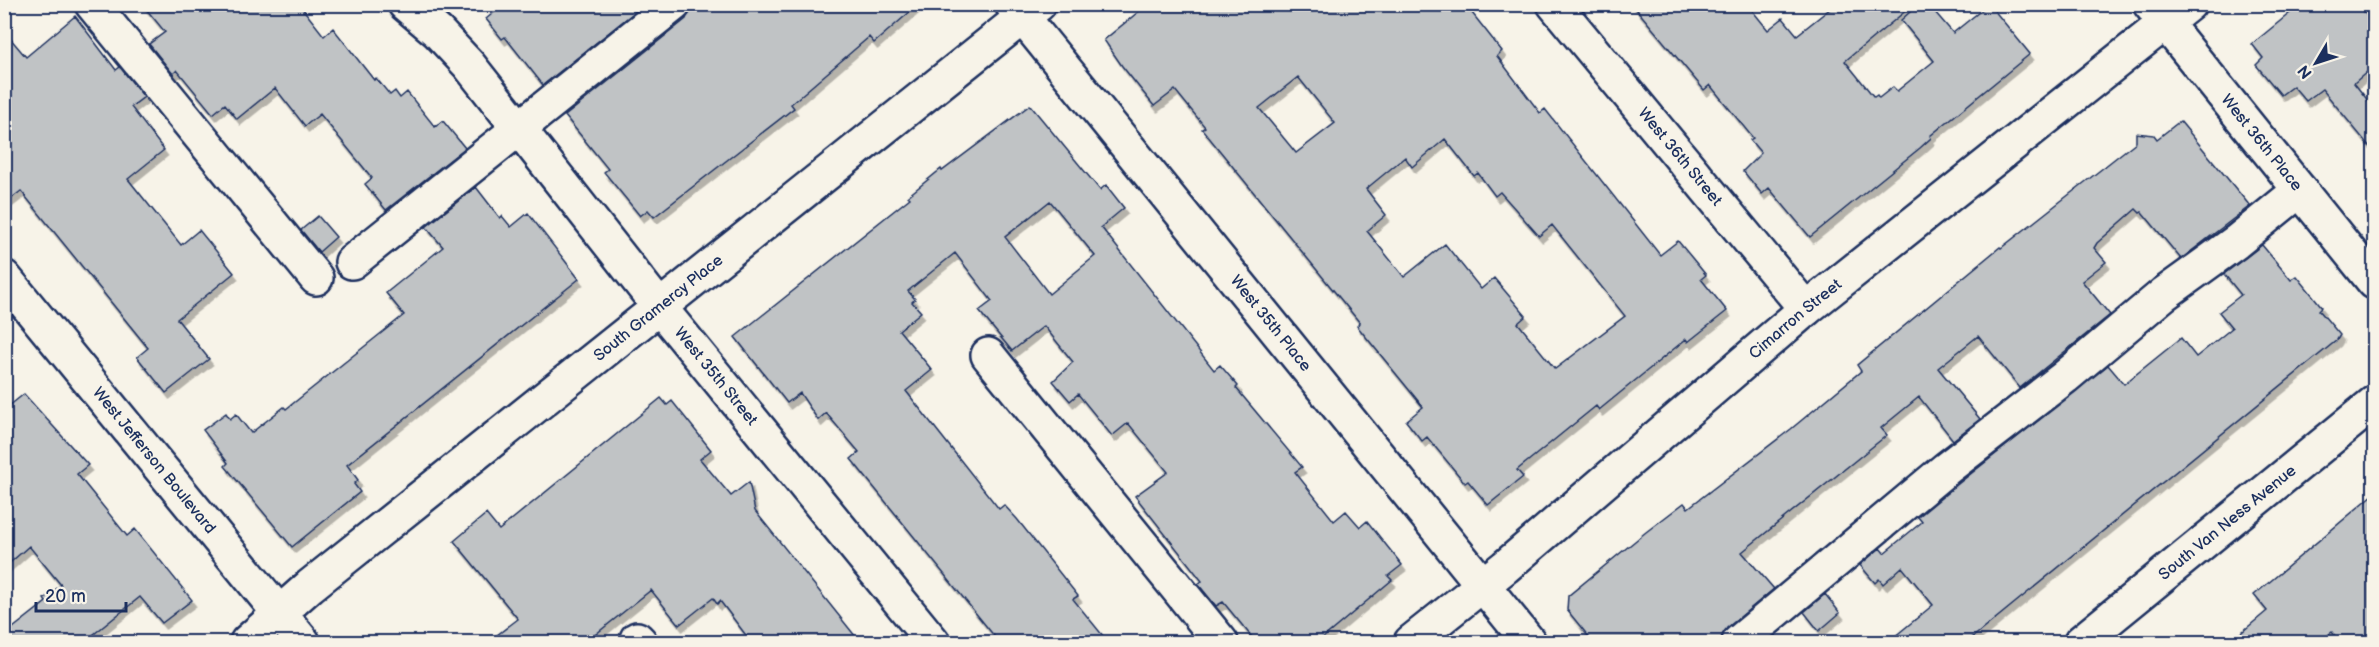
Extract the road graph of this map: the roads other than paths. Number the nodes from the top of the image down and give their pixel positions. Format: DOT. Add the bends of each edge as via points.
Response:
graph roads {
  1 [pos="92,4"];
  2 [pos="405,4"];
  3 [pos="674,4"];
  4 [pos="1554,4"];
  5 [pos="1025,9"];
  6 [pos="2168,11"];
  7 [pos="518,128"];
  8 [pos="2300,190"];
  9 [pos="352,262"];
  10 [pos="4,277"];
  11 [pos="316,278"];
  12 [pos="2374,282"];
  13 [pos="661,309"];
  14 [pos="1806,309"];
  15 [pos="988,355"];
  16 [pos="2374,403"];
  17 [pos="1482,586"];
  18 [pos="278,612"];
  19 [pos="247,642"];
  20 [pos="303,642"];
  21 [pos="933,642"];
  22 [pos="1221,642"];
  23 [pos="1411,642"];
  24 [pos="1529,642"];
  25 [pos="1739,642"];
  26 [pos="2080,642"];
  1 -- 11 [label="street"];
  2 -- 7 [label="street, West 35th Street" via="469,64"];
  3 -- 7 [label="street"];
  4 -- 14 [label="street, West 36th Street"];
  5 -- 13 [label="street, South Gramercy Place"];
  5 -- 17 [label="street, West 35th Place"];
  6 -- 8 [label="street, West 36th Place"];
  6 -- 14 [label="street, Cimarron Street"];
  7 -- 9 [label="street"];
  7 -- 13 [label="street, West 35th Street"];
  8 -- 12 [label="street, West 36th Place"];
  8 -- 25 [label="street" via="1946,469"];
  10 -- 18 [label="street, West Jefferson Boulevard"];
  13 -- 18 [label="street, South Gramercy Place"];
  13 -- 21 [label="street, West 35th Street"];
  14 -- 17 [label="street, Cimarron Street"];
  15 -- 22 [label="street"];
  16 -- 26 [label="street, South Van Ness Avenue"];
  17 -- 23 [label="street, Cimarron Street"];
  17 -- 24 [label="street, West 35th Place"];
  18 -- 19 [label="street, South Gramercy Place"];
  18 -- 20 [label="street, West Jefferson Boulevard"];
}
